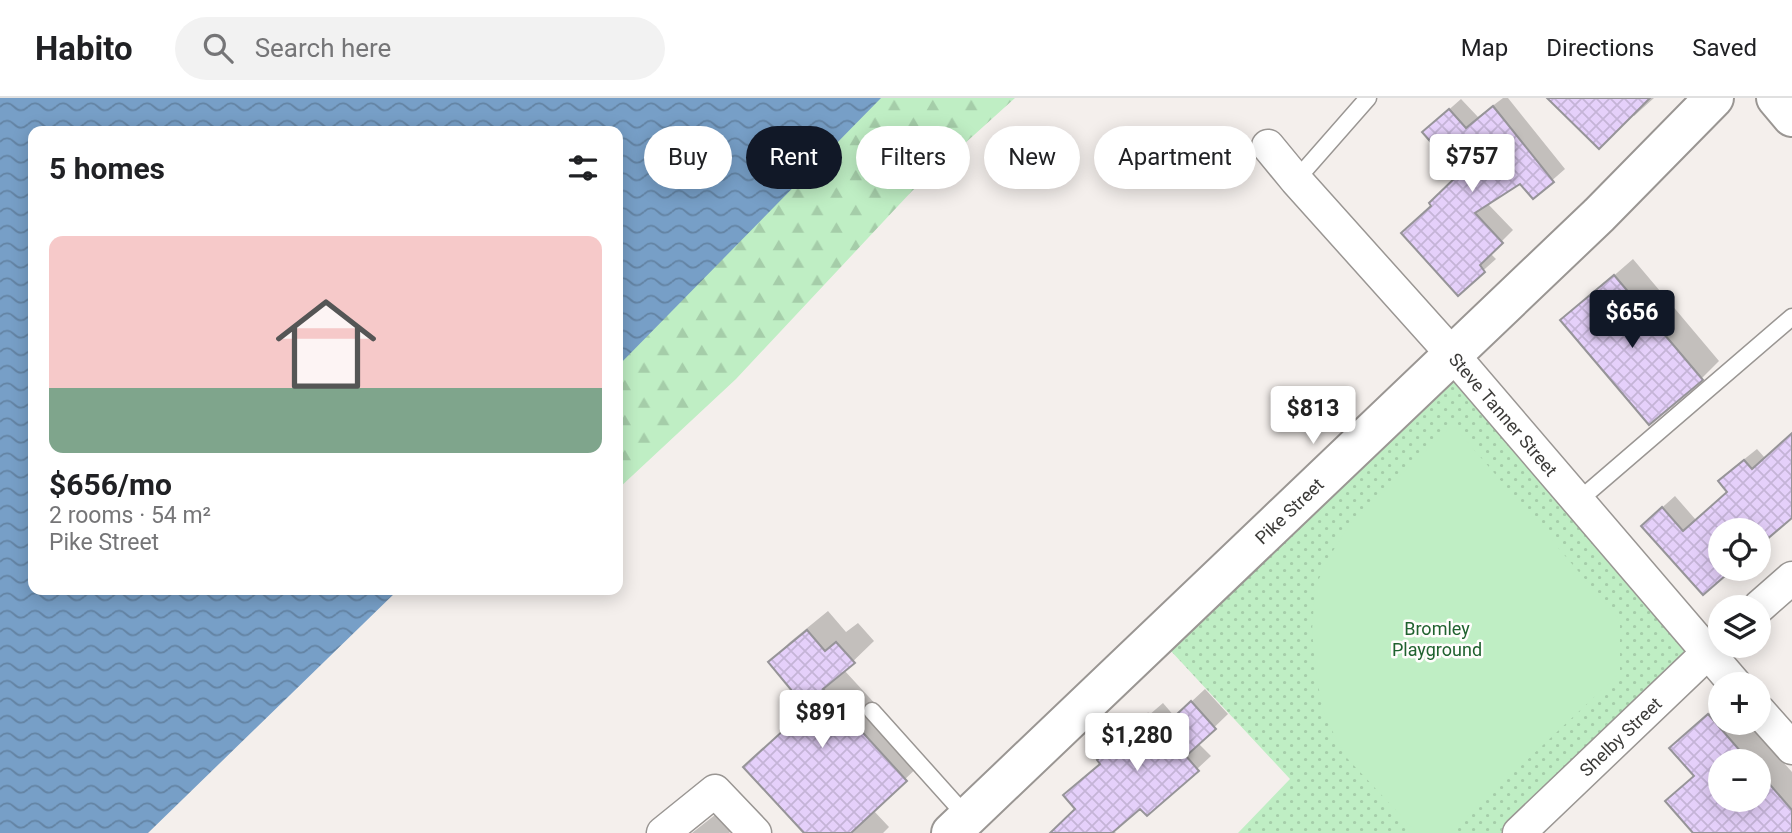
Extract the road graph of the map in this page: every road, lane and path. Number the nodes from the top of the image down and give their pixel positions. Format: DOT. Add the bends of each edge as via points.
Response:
graph roads {
  1 [pos="1368,98"];
  2 [pos="1714,98"];
  3 [pos="1776,98"];
  4 [pos="1792,117"];
  5 [pos="1268,146"];
  6 [pos="1296,180"];
  7 [pos="1792,317"];
  8 [pos="1452,355"];
  9 [pos="1578,501"];
  10 [pos="1792,578"];
  11 [pos="1771,596"];
  12 [pos="1708,640"];
  13 [pos="1708,652"];
  14 [pos="872,711"];
  15 [pos="1771,724"];
  16 [pos="1792,748"];
  17 [pos="959,825"];
  18 [pos="663,833"];
  19 [pos="755,833"];
  20 [pos="1519,833"];
  1 -- 6 [label="lane"];
  2 -- 8 [label="main road, Pike Street" via="1600,215"];
  3 -- 4 [label="main road"];
  5 -- 6 [label="street, Steve Tanner Street"];
  6 -- 8 [label="street, Steve Tanner Street"];
  7 -- 9 [label="lane"];
  8 -- 9 [label="street, Steve Tanner Street"];
  8 -- 17 [label="main road, Pike Street"];
  9 -- 12 [label="street, Steve Tanner Street"];
  10 -- 11 [label="street"];
  13 -- 20 [label="street, Shelby Street"];
  14 -- 17 [label="lane"];
  15 -- 16 [label="street"];
  18 -- 19 [label="street" via="715,791"];
}
